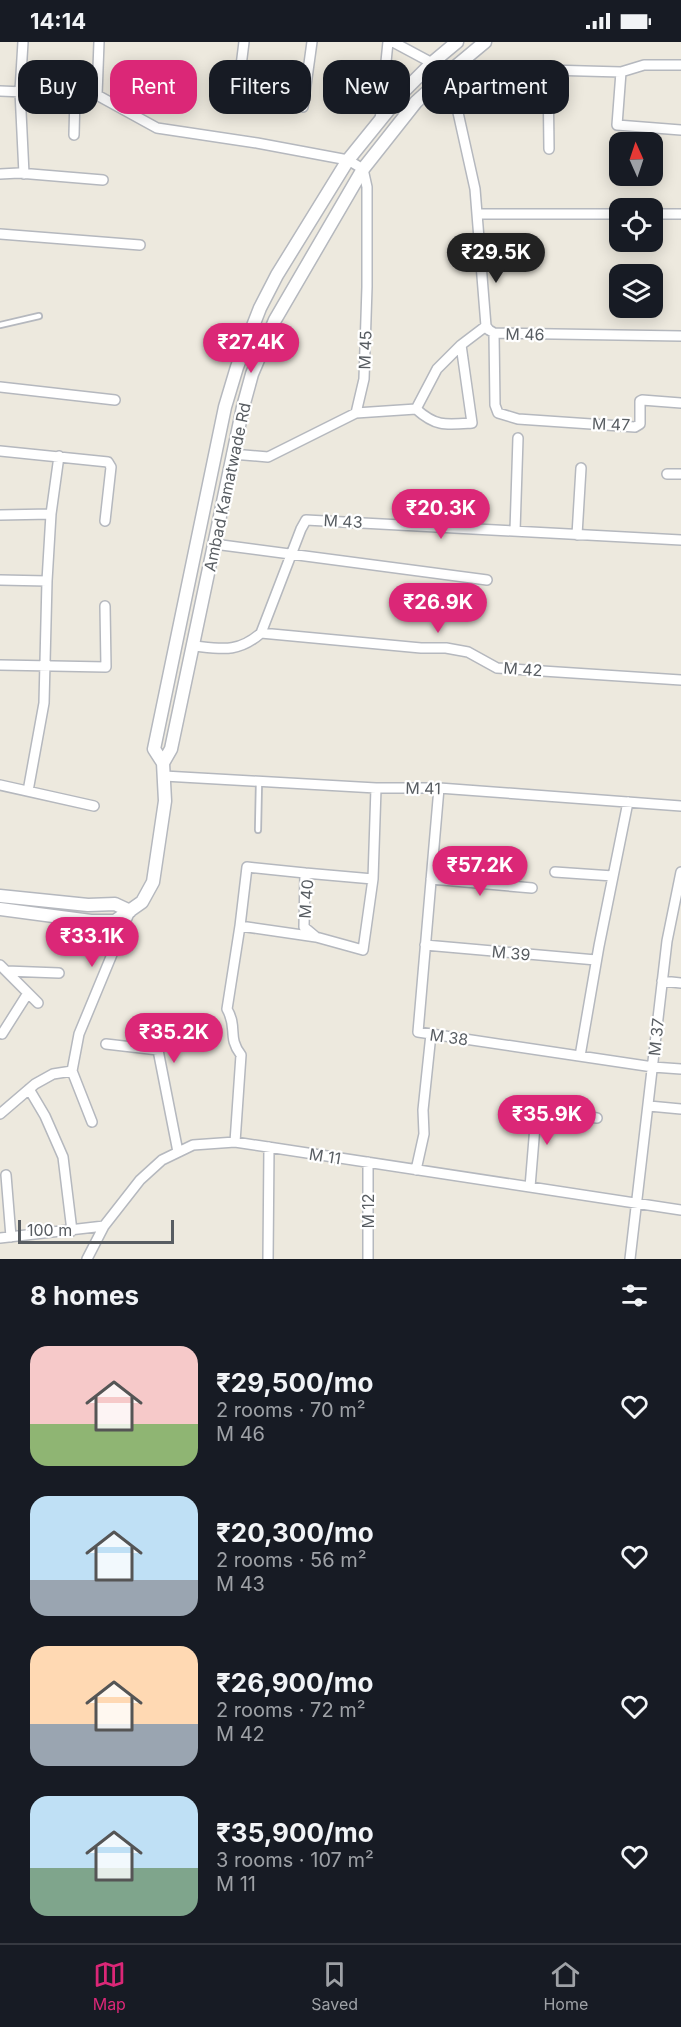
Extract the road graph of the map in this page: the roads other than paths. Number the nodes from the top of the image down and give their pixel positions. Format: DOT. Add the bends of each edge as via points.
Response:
graph roads {
  1 [pos="23,42"];
  2 [pos="99,42"];
  3 [pos="244,42"];
  4 [pos="312,42"];
  5 [pos="388,42"];
  6 [pos="393,42"];
  7 [pos="457,42"];
  8 [pos="485,42"];
  9 [pos="22,60"];
  10 [pos="242,60"];
  11 [pos="310,60"];
  12 [pos="428,60"];
  13 [pos="434,60"];
  14 [pos="463,60"];
  15 [pos="681,65"];
  16 [pos="98,68"];
  17 [pos="569,71"];
  18 [pos="422,72"];
  19 [pos="621,72"];
  20 [pos="0,91"];
  21 [pos="18,91"];
  22 [pos="98,96"];
  23 [pos="422,97"];
  24 [pos="21,114"];
  25 [pos="75,114"];
  26 [pos="458,114"];
  27 [pos="549,114"];
  28 [pos="380,121"];
  29 [pos="681,130"];
  30 [pos="74,135"];
  31 [pos="549,149"];
  32 [pos="348,160"];
  33 [pos="363,169"];
  34 [pos="0,174"];
  35 [pos="24,174"];
  36 [pos="103,180"];
  37 [pos="477,214"];
  38 [pos="609,214"];
  39 [pos="663,214"];
  40 [pos="681,214"];
  41 [pos="0,234"];
  42 [pos="140,245"];
  43 [pos="39,316"];
  44 [pos="0,325"];
  45 [pos="486,326"];
  46 [pos="494,333"];
  47 [pos="681,336"];
  48 [pos="461,345"];
  49 [pos="0,387"];
  50 [pos="115,400"];
  51 [pos="681,403"];
  52 [pos="416,409"];
  53 [pos="356,413"];
  54 [pos="518,438"];
  55 [pos="0,451"];
  56 [pos="232,454"];
  57 [pos="59,456"];
  58 [pos="580,468"];
  59 [pos="667,474"];
  60 [pos="681,474"];
  61 [pos="51,514"];
  62 [pos="0,515"];
  63 [pos="105,521"];
  64 [pos="515,531"];
  65 [pos="577,534"];
  66 [pos="681,540"];
  67 [pos="214,544"];
  68 [pos="290,555"];
  69 [pos="0,580"];
  70 [pos="487,580"];
  71 [pos="47,581"];
  72 [pos="105,606"];
  73 [pos="261,633"];
  74 [pos="194,646"];
  75 [pos="0,665"];
  76 [pos="45,666"];
  77 [pos="681,680"];
  78 [pos="163,762"];
  79 [pos="164,776"];
  80 [pos="259,780"];
  81 [pos="0,785"];
  82 [pos="376,788"];
  83 [pos="439,788"];
  84 [pos="28,791"];
  85 [pos="628,802"];
  86 [pos="94,806"];
  87 [pos="681,806"];
  88 [pos="258,830"];
  89 [pos="555,872"];
  90 [pos="681,872"];
  91 [pos="305,873"];
  92 [pos="613,876"];
  93 [pos="373,879"];
  94 [pos="431,879"];
  95 [pos="532,888"];
  96 [pos="0,896"];
  97 [pos="0,909"];
  98 [pos="130,911"];
  99 [pos="240,926"];
  100 [pos="316,937"];
  101 [pos="425,945"];
  102 [pos="596,960"];
  103 [pos="3,968"];
  104 [pos="59,973"];
  105 [pos="662,981"];
  106 [pos="681,983"];
  107 [pos="28,993"];
  108 [pos="38,1003"];
  109 [pos="1,1034"];
  110 [pos="431,1034"];
  111 [pos="106,1044"];
  112 [pos="580,1056"];
  113 [pos="653,1067"];
  114 [pos="681,1069"];
  115 [pos="72,1071"];
  116 [pos="29,1089"];
  117 [pos="649,1106"];
  118 [pos="681,1109"];
  119 [pos="0,1114"];
  120 [pos="597,1118"];
  121 [pos="92,1122"];
  122 [pos="235,1142"];
  123 [pos="269,1147"];
  124 [pos="178,1152"];
  125 [pos="368,1162"];
  126 [pos="416,1170"];
  127 [pos="6,1175"];
  128 [pos="530,1187"];
  129 [pos="638,1204"];
  130 [pos="681,1210"];
  131 [pos="104,1227"];
  132 [pos="72,1231"];
  133 [pos="11,1237"];
  134 [pos="0,1238"];
  135 [pos="87,1259"];
  136 [pos="268,1259"];
  137 [pos="368,1259"];
  138 [pos="630,1259"];
  1 -- 9 [label="street"];
  2 -- 16 [label="street"];
  3 -- 10 [label="street"];
  4 -- 11 [label="street"];
  5 -- 28 [label="street"];
  6 -- 12 [label="street"];
  7 -- 13 [label="street"];
  8 -- 14 [label="street, Ambad Kamatwade Rd"];
  15 -- 19 [label="street" via="644,65"];
  17 -- 19 [label="street"];
  18 -- 28 [label="street"];
  19 -- 29 [label="street" via="617,125"];
  20 -- 21 [label="street"];
  22 -- 32 [label="street" via="157,128"];
  23 -- 33 [label="street, Ambad Kamatwade Rd"];
  24 -- 35 [label="street"];
  25 -- 30 [label="street"];
  26 -- 37 [label="street, M 46"];
  27 -- 31 [label="street"];
  28 -- 32 [label="street"];
  32 -- 33 [label="street"];
  32 -- 78 [label="street" via="268,291 237,367 225,407 154,749"];
  33 -- 53 [label="street, M 45" via="367,187 367,298 364,379"];
  33 -- 56 [label="street, Ambad Kamatwade Rd" via="264,344"];
  34 -- 35 [label="street"];
  35 -- 36 [label="street"];
  37 -- 38 [label="street"];
  37 -- 45 [label="street, M 46"];
  39 -- 40 [label="street"];
  41 -- 42 [label="street"];
  43 -- 44 [label="lane"];
  45 -- 46 [label="street, M 46"];
  45 -- 48 [label="street"];
  46 -- 47 [label="street, M 46"];
  46 -- 51 [label="street, M 47" via="498,413 518,419 635,427 640,423 640,401"];
  48 -- 52 [label="street" via="437,369"];
  48 -- 52 [label="street" via="472,423 443,426"];
  49 -- 50 [label="street"];
  52 -- 53 [label="street"];
  53 -- 56 [label="street" via="268,457"];
  54 -- 64 [label="street"];
  55 -- 57 [label="street"];
  56 -- 67 [label="street, Ambad Kamatwade Rd"];
  57 -- 61 [label="street"];
  57 -- 63 [label="street" via="110,464"];
  58 -- 65 [label="street"];
  59 -- 60 [label="street"];
  61 -- 62 [label="street"];
  61 -- 71 [label="street"];
  64 -- 65 [label="street, M 43"];
  64 -- 68 [label="street, M 43" via="312,519 303,523"];
  65 -- 66 [label="street, M 43"];
  67 -- 68 [label="street"];
  67 -- 74 [label="street, Ambad Kamatwade Rd"];
  68 -- 70 [label="street"];
  68 -- 73 [label="street, M 43"];
  69 -- 71 [label="street"];
  71 -- 76 [label="street"];
  72 -- 76 [label="street" via="106,667"];
  73 -- 74 [label="street" via="237,647"];
  73 -- 77 [label="street, M 42" via="446,648 468,652 497,668"];
  74 -- 78 [label="street, Ambad Kamatwade Rd" via="171,749"];
  75 -- 76 [label="street"];
  76 -- 84 [label="street" via="44,703"];
  78 -- 79 [label="street, Ambad Kamatwade Rd"];
  79 -- 80 [label="street, M 41"];
  79 -- 98 [label="street, Ambad Kamatwade Rd" via="165,801 153,882 146,897"];
  80 -- 82 [label="street, M 41"];
  80 -- 88 [label="lane"];
  81 -- 84 [label="street"];
  82 -- 83 [label="street, M 41"];
  82 -- 93 [label="street, M 40"];
  83 -- 85 [label="street, M 41"];
  83 -- 94 [label="street, M 38"];
  84 -- 86 [label="street"];
  85 -- 87 [label="street, M 41"];
  85 -- 92 [label="street"];
  89 -- 92 [label="street"];
  90 -- 105 [label="street, M 37"];
  91 -- 93 [label="street, M 40"];
  91 -- 99 [label="street" via="247,867"];
  91 -- 100 [label="street, M 40" via="304,927"];
  92 -- 102 [label="street"];
  93 -- 100 [label="street, M 40" via="363,950"];
  94 -- 95 [label="street"];
  94 -- 101 [label="street, M 38"];
  96 -- 98 [label="street" via="115,904"];
  97 -- 98 [label="street, Ambad Kamatwade Rd" via="91,921 115,921"];
  98 -- 115 [label="street" via="79,1034"];
  99 -- 100 [label="street"];
  99 -- 122 [label="street" via="227,1009 232,1018 233,1045 241,1055"];
  101 -- 102 [label="street, M 39"];
  101 -- 110 [label="street, M 38" via="418,1032"];
  102 -- 112 [label="street"];
  103 -- 104 [label="street"];
  103 -- 107 [label="street"];
  105 -- 106 [label="street"];
  105 -- 113 [label="street, M 37"];
  107 -- 108 [label="street"];
  107 -- 109 [label="street"];
  110 -- 112 [label="street, M 38"];
  110 -- 126 [label="street" via="424,1134"];
  111 -- 124 [label="street" via="158,1050"];
  112 -- 113 [label="street, M 38"];
  113 -- 114 [label="street, M 38"];
  113 -- 117 [label="street, M 37"];
  115 -- 116 [label="street" via="53,1074"];
  115 -- 121 [label="street"];
  116 -- 119 [label="street"];
  116 -- 132 [label="street" via="63,1157"];
  117 -- 118 [label="street"];
  117 -- 129 [label="street, M 37"];
  120 -- 128 [label="street" via="537,1107"];
  122 -- 123 [label="street, M 11"];
  122 -- 124 [label="street, M 11" via="193,1145"];
  123 -- 125 [label="street, M 11"];
  123 -- 136 [label="street"];
  124 -- 131 [label="street, M 11" via="162,1160 140,1180"];
  125 -- 126 [label="street, M 11"];
  125 -- 137 [label="street, M 12"];
  126 -- 128 [label="street, M 11"];
  127 -- 133 [label="street"];
  128 -- 129 [label="street, M 11"];
  129 -- 130 [label="street, M 11"];
  129 -- 138 [label="street, M 37"];
  131 -- 132 [label="street"];
  131 -- 135 [label="street, M 11"];
  132 -- 133 [label="street"];
  133 -- 134 [label="street"];
}
